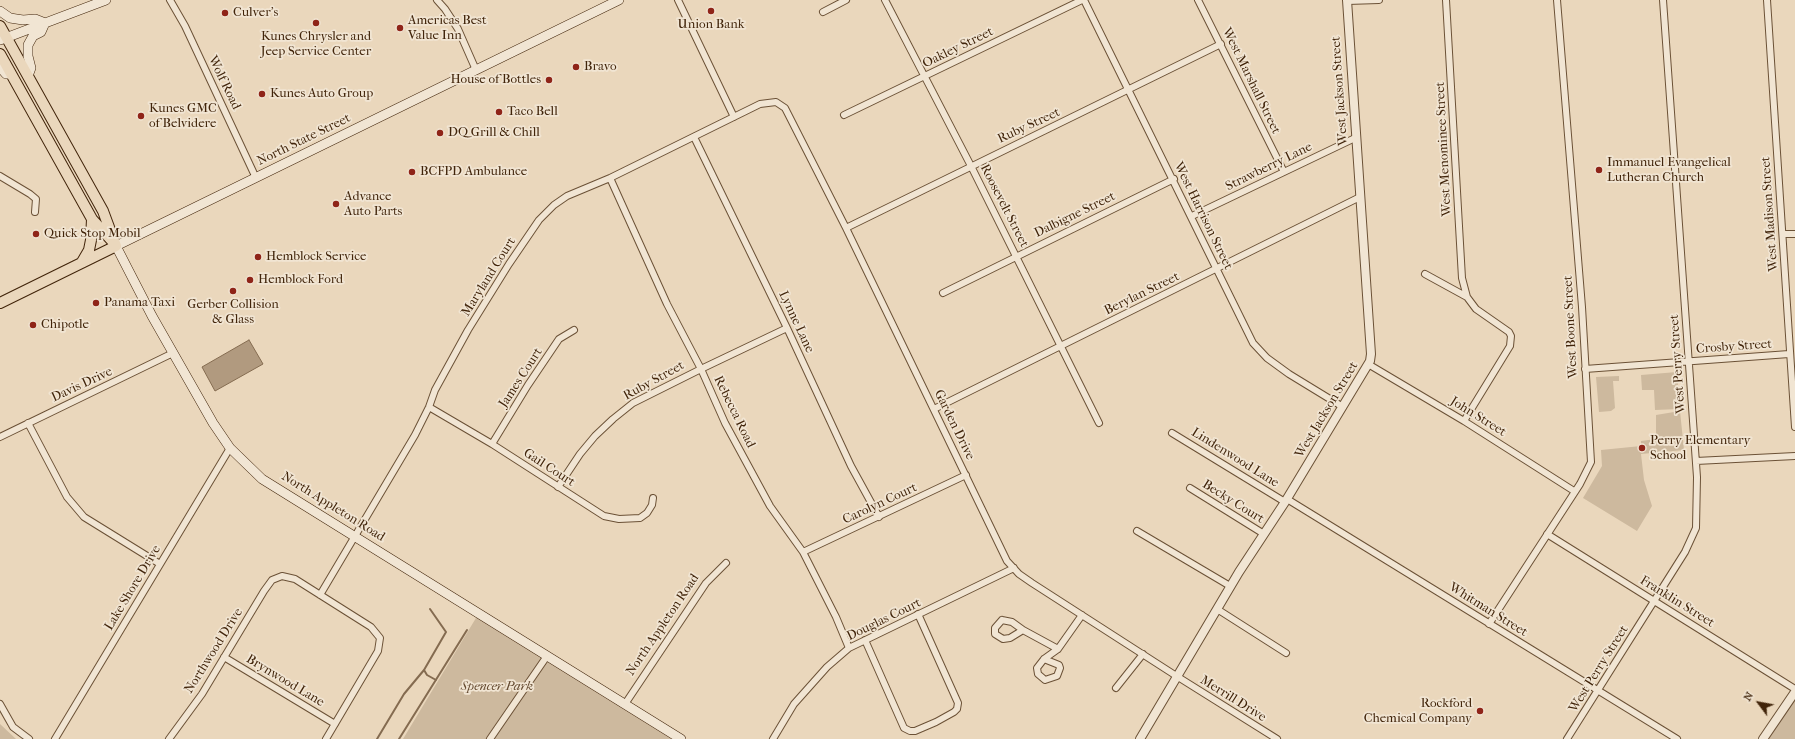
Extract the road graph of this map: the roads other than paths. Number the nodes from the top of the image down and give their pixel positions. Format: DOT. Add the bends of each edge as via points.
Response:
graph roads {
  1 [pos="106,0"];
  2 [pos="170,0"];
  3 [pos="437,0"];
  4 [pos="619,0"];
  5 [pos="678,0"];
  6 [pos="846,0"];
  7 [pos="885,0"];
  8 [pos="1083,0"];
  9 [pos="1198,0"];
  10 [pos="1347,0"];
  11 [pos="1379,0"];
  12 [pos="1446,0"];
  13 [pos="1557,0"];
  14 [pos="1663,0"];
  15 [pos="1767,0"];
  16 [pos="0,11"];
  17 [pos="823,12"];
  18 [pos="45,23"];
  19 [pos="0,26"];
  20 [pos="3,39"];
  21 [pos="1221,44"];
  22 [pos="0,54"];
  23 [pos="0,67"];
  24 [pos="476,70"];
  25 [pos="11,74"];
  26 [pos="28,76"];
  27 [pos="924,76"];
  28 [pos="1129,90"];
  29 [pos="788,114"];
  30 [pos="844,116"];
  31 [pos="734,117"];
  32 [pos="694,137"];
  33 [pos="1355,138"];
  34 [pos="971,166"];
  35 [pos="1284,172"];
  36 [pos="0,176"];
  37 [pos="256,178"];
  38 [pos="610,178"];
  39 [pos="1174,179"];
  40 [pos="1360,197"];
  41 [pos="35,212"];
  42 [pos="1192,216"];
  43 [pos="92,219"];
  44 [pos="846,228"];
  45 [pos="1783,234"];
  46 [pos="1795,234"];
  47 [pos="116,246"];
  48 [pos="1016,256"];
  49 [pos="82,262"];
  50 [pos="1217,270"];
  51 [pos="1425,274"];
  52 [pos="943,293"];
  53 [pos="1467,297"];
  54 [pos="0,303"];
  55 [pos="787,328"];
  56 [pos="574,330"];
  57 [pos="1062,346"];
  58 [pos="173,353"];
  59 [pos="1789,354"];
  60 [pos="1688,361"];
  61 [pos="1368,364"];
  62 [pos="701,369"];
  63 [pos="1585,369"];
  64 [pos="1343,407"];
  65 [pos="429,408"];
  66 [pos="934,409"];
  67 [pos="1464,421"];
  68 [pos="28,423"];
  69 [pos="1099,423"];
  70 [pos="1795,427"];
  71 [pos="1172,433"];
  72 [pos="0,437"];
  73 [pos="492,444"];
  74 [pos="230,448"];
  75 [pos="1795,456"];
  76 [pos="1696,461"];
  77 [pos="966,476"];
  78 [pos="558,488"];
  79 [pos="1190,488"];
  80 [pos="1574,491"];
  81 [pos="653,498"];
  82 [pos="1286,501"];
  83 [pos="879,517"];
  84 [pos="1137,531"];
  85 [pos="1264,534"];
  86 [pos="1546,534"];
  87 [pos="355,536"];
  88 [pos="802,552"];
  89 [pos="726,562"];
  90 [pos="160,564"];
  91 [pos="1014,568"];
  92 [pos="1230,586"];
  93 [pos="320,595"];
  94 [pos="1655,601"];
  95 [pos="1217,609"];
  96 [pos="918,614"];
  97 [pos="1082,615"];
  98 [pos="1489,624"];
  99 [pos="1023,630"];
  100 [pos="865,640"];
  101 [pos="849,648"];
  102 [pos="1058,649"];
  103 [pos="1286,653"];
  104 [pos="1142,654"];
  105 [pos="548,656"];
  106 [pos="224,657"];
  107 [pos="1044,659"];
  108 [pos="1178,677"];
  109 [pos="1116,688"];
  110 [pos="1598,690"];
  111 [pos="1795,690"];
  112 [pos="625,704"];
  113 [pos="0,706"];
  114 [pos="335,724"];
  115 [pos="29,739"];
  116 [pos="55,739"];
  117 [pos="169,739"];
  118 [pos="326,739"];
  119 [pos="490,739"];
  120 [pos="681,739"];
  121 [pos="773,739"];
  122 [pos="1140,739"];
  123 [pos="1278,739"];
  124 [pos="1567,739"];
  125 [pos="1677,739"];
  126 [pos="1764,739"];
  1 -- 18 [label="main road"];
  2 -- 37 [label="street, Wolf Road"];
  3 -- 24 [label="street" via="446,8 458,29"];
  4 -- 24 [label="main road, North State Street"];
  5 -- 31 [label="street"];
  6 -- 17 [label="street"];
  7 -- 27 [label="street, Roosevelt Street"];
  8 -- 27 [label="street, Oakley Street"];
  8 -- 28 [label="street, West Harrison Street"];
  9 -- 21 [label="street, West Marshall Street"];
  10 -- 11 [label="street"];
  10 -- 33 [label="street, West Jackson Street"];
  12 -- 53 [label="street, West Menominee Street" via="1462,278"];
  13 -- 63 [label="street, West Boone Street"];
  14 -- 60 [label="street, West Perry Street"];
  15 -- 45 [label="street, West Madison Street"];
  16 -- 18 [label="main road" via="10,18 35,19"];
  18 -- 20 [label="main road"];
  18 -- 26 [label="main road" via="41,32 34,36 28,45 31,68"];
  19 -- 20 [label="main road"];
  20 -- 26 [label="main road"];
  21 -- 28 [label="street, Ruby Street"];
  21 -- 35 [label="street, West Marshall Street"];
  22 -- 25 [label="main road"];
  23 -- 25 [label="main road" via="6,74"];
  24 -- 37 [label="main road, North State Street"];
  25 -- 43 [label="main road"];
  26 -- 47 [label="main road" via="103,211"];
  27 -- 30 [label="street, Oakley Street"];
  27 -- 34 [label="street, Roosevelt Street"];
  28 -- 34 [label="street, Ruby Street"];
  28 -- 39 [label="street, West Harrison Street"];
  29 -- 31 [label="street, Maryland Court" via="780,103 767,102"];
  29 -- 44 [label="street, Garden Drive"];
  31 -- 32 [label="street, Maryland Court"];
  32 -- 38 [label="street, Maryland Court"];
  32 -- 55 [label="street, Lynne Lane"];
  33 -- 35 [label="street, Strawberry Lane"];
  33 -- 40 [label="street, West Jackson Street"];
  34 -- 44 [label="street, Ruby Street"];
  34 -- 48 [label="street, Roosevelt Street"];
  35 -- 42 [label="street, Strawberry Lane"];
  36 -- 41 [label="street" via="36,199"];
  37 -- 47 [label="main road, North State Street"];
  38 -- 62 [label="street, Rebecca Road" via="667,304"];
  38 -- 65 [label="street, Maryland Court" via="567,196 539,220 468,330 434,390"];
  39 -- 42 [label="street, West Harrison Street"];
  39 -- 48 [label="street, Dalbigne Street"];
  40 -- 50 [label="street, Berylan Street"];
  40 -- 61 [label="street, West Jackson Street" via="1371,354"];
  42 -- 50 [label="street, West Harrison Street"];
  43 -- 47 [label="main road"];
  43 -- 49 [label="main road" via="91,240"];
  44 -- 66 [label="street, Garden Drive"];
  45 -- 46 [label="street"];
  45 -- 59 [label="street, West Madison Street"];
  47 -- 49 [label="main road, North State Street"];
  47 -- 58 [label="main road, North Appleton Road"];
  48 -- 52 [label="street, Dalbigne Street"];
  48 -- 57 [label="street, Roosevelt Street"];
  49 -- 54 [label="main road, North State Street"];
  50 -- 57 [label="street, Berylan Street"];
  50 -- 64 [label="street, West Harrison Street" via="1253,343 1267,358 1289,374"];
  51 -- 53 [label="street"];
  53 -- 67 [label="street" via="1476,309 1511,336 1510,346"];
  55 -- 62 [label="street, Ruby Street"];
  55 -- 83 [label="street, Lynne Lane" via="851,466"];
  56 -- 73 [label="street, James Court" via="559,339"];
  57 -- 66 [label="street, Berylan Street"];
  57 -- 69 [label="street, Roosevelt Street"];
  58 -- 68 [label="street, Davis Drive"];
  58 -- 74 [label="main road, North Appleton Road"];
  59 -- 60 [label="street, Crosby Street"];
  59 -- 70 [label="street, West Madison Street"];
  60 -- 63 [label="street, Crosby Street"];
  60 -- 76 [label="street, West Perry Street"];
  61 -- 64 [label="street, West Jackson Street"];
  61 -- 67 [label="street, John Street"];
  62 -- 78 [label="street, Ruby Street" via="633,404 613,419 580,454"];
  62 -- 88 [label="street, Rebecca Road" via="725,423 770,506"];
  63 -- 80 [label="street, West Boone Street" via="1591,462"];
  64 -- 82 [label="street, West Jackson Street"];
  65 -- 73 [label="street, Gail Court"];
  65 -- 87 [label="street, Maryland Court"];
  66 -- 77 [label="street, Garden Drive"];
  67 -- 80 [label="street, John Street"];
  68 -- 72 [label="street, Davis Drive"];
  68 -- 90 [label="street" via="67,497 84,517"];
  71 -- 82 [label="street, Lindenwood Lane"];
  73 -- 78 [label="street, Gail Court"];
  74 -- 87 [label="main road, North Appleton Road" via="262,479"];
  74 -- 90 [label="street, Lake Shore Drive"];
  75 -- 76 [label="street"];
  76 -- 94 [label="street, West Perry Street" via="1695,531"];
  77 -- 83 [label="street, Carolyn Court"];
  77 -- 91 [label="street, Garden Drive" via="1002,553"];
  78 -- 81 [label="street, Gail Court" via="597,513 619,519 640,518 647,513"];
  79 -- 85 [label="street, Becky Court"];
  80 -- 86 [label="street, West Boone Street"];
  82 -- 85 [label="street, West Jackson Street"];
  82 -- 98 [label="street, Whitman Street"];
  83 -- 88 [label="street, Carolyn Court"];
  84 -- 92 [label="street"];
  85 -- 92 [label="street, West Jackson Street"];
  86 -- 94 [label="street, Franklin Street"];
  86 -- 98 [label="street, West Boone Street"];
  87 -- 93 [label="street, Maryland Court"];
  87 -- 105 [label="main road, North Appleton Road"];
  88 -- 101 [label="street, Rebecca Road"];
  89 -- 112 [label="street, North Appleton Road" via="706,583"];
  90 -- 116 [label="street, Lake Shore Drive"];
  91 -- 96 [label="street, Douglas Court"];
  91 -- 97 [label="street, Garden Drive" via="1026,579"];
  92 -- 95 [label="street, West Jackson Street"];
  93 -- 106 [label="street, Northwood Drive" via="290,577 279,576 272,580"];
  93 -- 114 [label="street" via="371,627 380,638 378,651"];
  94 -- 110 [label="street, West Perry Street"];
  94 -- 111 [label="street, Franklin Street"];
  95 -- 103 [label="street"];
  95 -- 108 [label="street, West Jackson Street"];
  96 -- 100 [label="street, Douglas Court"];
  96 -- 100 [label="street" via="958,703 954,712 936,722 915,731 904,728"];
  97 -- 102 [label="street"];
  97 -- 104 [label="street, Garden Drive"];
  98 -- 110 [label="street, Whitman Street"];
  99 -- 102 [label="street"];
  100 -- 101 [label="street, Douglas Court"];
  101 -- 121 [label="street, Douglas Court" via="827,667 794,704"];
  102 -- 107 [label="street"];
  104 -- 108 [label="street, Garden Drive"];
  104 -- 109 [label="street"];
  105 -- 112 [label="main road, North Appleton Road"];
  105 -- 119 [label="street"];
  106 -- 114 [label="street, Brynwood Lane"];
  106 -- 117 [label="street, Northwood Drive" via="202,694"];
  108 -- 122 [label="street, West Jackson Street"];
  108 -- 123 [label="street, Merrill Drive"];
  110 -- 124 [label="street, West Perry Street"];
  110 -- 125 [label="street, Whitman Street"];
  111 -- 126 [label="street"];
  112 -- 120 [label="main road, North Appleton Road"];
  113 -- 115 [label="street" via="13,727"];
  114 -- 118 [label="street"];
}
